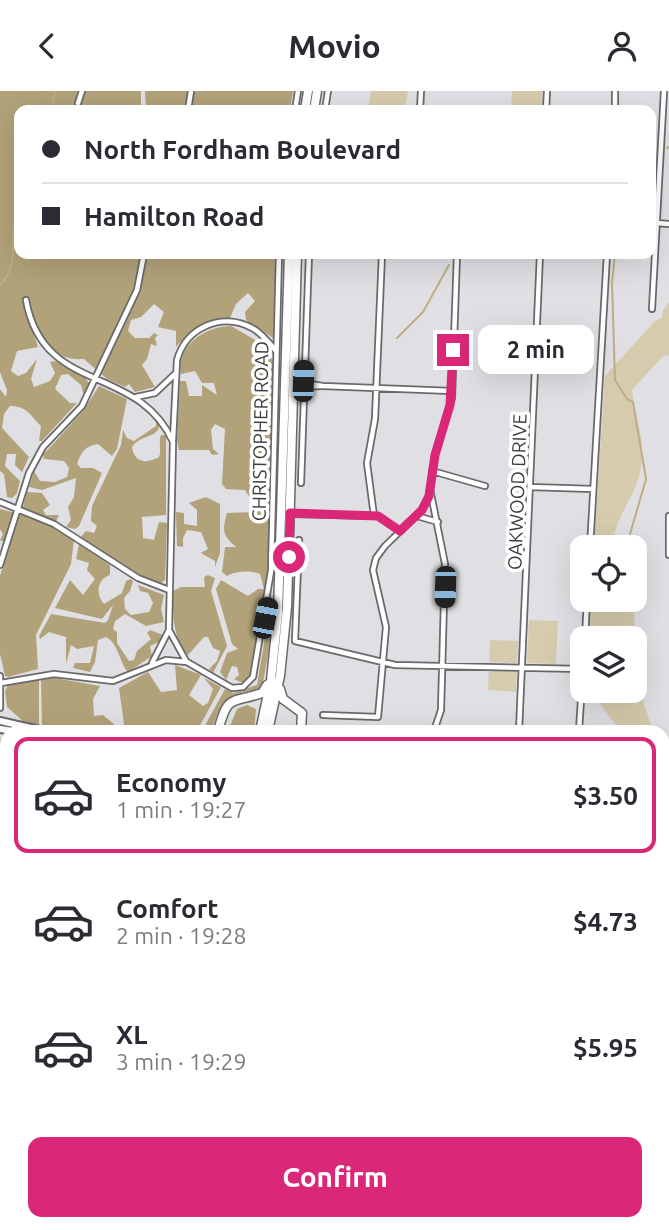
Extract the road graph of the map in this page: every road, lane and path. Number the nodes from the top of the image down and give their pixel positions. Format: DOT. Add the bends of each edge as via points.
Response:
graph roads {
  1 [pos="82,91"];
  2 [pos="664,91"];
  3 [pos="78,103"];
  4 [pos="657,223"];
  5 [pos="669,224"];
  6 [pos="656,240"];
  7 [pos="143,259"];
  8 [pos="279,259"];
  9 [pos="289,259"];
  10 [pos="296,259"];
  11 [pos="309,259"];
  12 [pos="382,259"];
  13 [pos="457,259"];
  14 [pos="540,259"];
  15 [pos="607,259"];
  16 [pos="655,259"];
  17 [pos="26,300"];
  18 [pos="652,309"];
  19 [pos="281,351"];
  20 [pos="175,373"];
  21 [pos="294,376"];
  22 [pos="96,379"];
  23 [pos="303,385"];
  24 [pos="285,387"];
  25 [pos="376,389"];
  26 [pos="452,391"];
  27 [pos="135,397"];
  28 [pos="173,442"];
  29 [pos="283,470"];
  30 [pos="432,471"];
  31 [pos="301,483"];
  32 [pos="485,486"];
  33 [pos="530,488"];
  34 [pos="430,489"];
  35 [pos="593,489"];
  36 [pos="0,502"];
  37 [pos="17,508"];
  38 [pos="290,513"];
  39 [pos="374,516"];
  40 [pos="416,516"];
  41 [pos="669,516"];
  42 [pos="438,522"];
  43 [pos="400,531"];
  44 [pos="591,535"];
  45 [pos="299,540"];
  46 [pos="669,555"];
  47 [pos="0,565"];
  48 [pos="169,590"];
  49 [pos="169,630"];
  50 [pos="187,662"];
  51 [pos="381,662"];
  52 [pos="443,663"];
  53 [pos="152,664"];
  54 [pos="522,666"];
  55 [pos="570,668"];
  56 [pos="280,675"];
  57 [pos="0,676"];
  58 [pos="271,680"];
  59 [pos="1,683"];
  60 [pos="581,703"];
  61 [pos="0,708"];
  62 [pos="268,714"];
  63 [pos="323,715"];
  64 [pos="0,721"];
  65 [pos="18,725"];
  66 [pos="222,725"];
  67 [pos="223,725"];
  68 [pos="263,725"];
  69 [pos="268,725"];
  70 [pos="299,725"];
  71 [pos="300,725"];
  72 [pos="436,725"];
  73 [pos="519,725"];
  74 [pos="579,725"];
  1 -- 3 [label="street"];
  2 -- 4 [label="street"];
  4 -- 5 [label="street"];
  4 -- 6 [label="street"];
  7 -- 22 [label="street" via="137,290"];
  8 -- 19 [label="street, CHRISTOPHER ROAD"];
  9 -- 19 [label="highway"];
  10 -- 21 [label="highway"];
  11 -- 23 [label="street"];
  12 -- 25 [label="street"];
  13 -- 26 [label="street"];
  14 -- 33 [label="street, OAKWOOD DRIVE"];
  15 -- 35 [label="street"];
  16 -- 18 [label="street"];
  17 -- 22 [label="street" via="34,332 46,349"];
  19 -- 20 [label="street" via="253,328 228,321 214,323 187,339"];
  19 -- 24 [label="street, CHRISTOPHER ROAD"];
  19 -- 24 [label="highway" via="289,353 290,382"];
  20 -- 27 [label="street" via="155,393"];
  20 -- 28 [label="street"];
  21 -- 23 [label="street"];
  21 -- 24 [label="highway"];
  22 -- 27 [label="street"];
  22 -- 37 [label="street" via="75,415 36,456"];
  23 -- 24 [label="street"];
  23 -- 25 [label="street"];
  23 -- 31 [label="street"];
  24 -- 29 [label="highway"];
  24 -- 38 [label="highway"];
  24 -- 50 [label="street, CHRISTOPHER ROAD" via="269,597 253,677 243,687 232,688"];
  25 -- 26 [label="street"];
  25 -- 39 [label="street" via="367,470"];
  26 -- 30 [label="street"];
  27 -- 28 [label="street" via="158,415"];
  28 -- 48 [label="street"];
  29 -- 38 [label="highway"];
  29 -- 58 [label="highway"];
  30 -- 32 [label="street"];
  30 -- 34 [label="street"];
  33 -- 35 [label="street"];
  33 -- 54 [label="street, OAKWOOD DRIVE"];
  34 -- 40 [label="street"];
  34 -- 42 [label="street"];
  35 -- 44 [label="street"];
  36 -- 37 [label="street"];
  37 -- 47 [label="street"];
  37 -- 48 [label="street" via="54,524 138,579"];
  38 -- 39 [label="street"];
  38 -- 56 [label="highway"];
  39 -- 43 [label="street"];
  40 -- 42 [label="street"];
  40 -- 43 [label="street"];
  41 -- 46 [label="street"];
  42 -- 52 [label="street" via="445,564"];
  43 -- 51 [label="street" via="376,558 373,570 385,619"];
  45 -- 51 [label="street" via="295,641"];
  48 -- 49 [label="street"];
  49 -- 50 [label="street"];
  49 -- 53 [label="street"];
  50 -- 53 [label="street"];
  51 -- 52 [label="street"];
  51 -- 63 [label="street" via="378,717"];
  52 -- 54 [label="street"];
  52 -- 72 [label="street"];
  53 -- 59 [label="street" via="113,681 54,674"];
  54 -- 55 [label="street"];
  54 -- 73 [label="street, OAKWOOD DRIVE"];
  56 -- 62 [label="highway"];
  56 -- 71 [label="highway" via="281,697 302,713"];
  57 -- 59 [label="street"];
  58 -- 62 [label="highway"];
  58 -- 66 [label="highway" via="262,693 230,702"];
  59 -- 61 [label="street"];
  60 -- 74 [label="street"];
  62 -- 67 [label="highway" via="257,701 239,702"];
  62 -- 68 [label="highway"];
  62 -- 69 [label="highway"];
  62 -- 70 [label="highway" via="281,706 293,707"];
  64 -- 65 [label="main road"];
}
